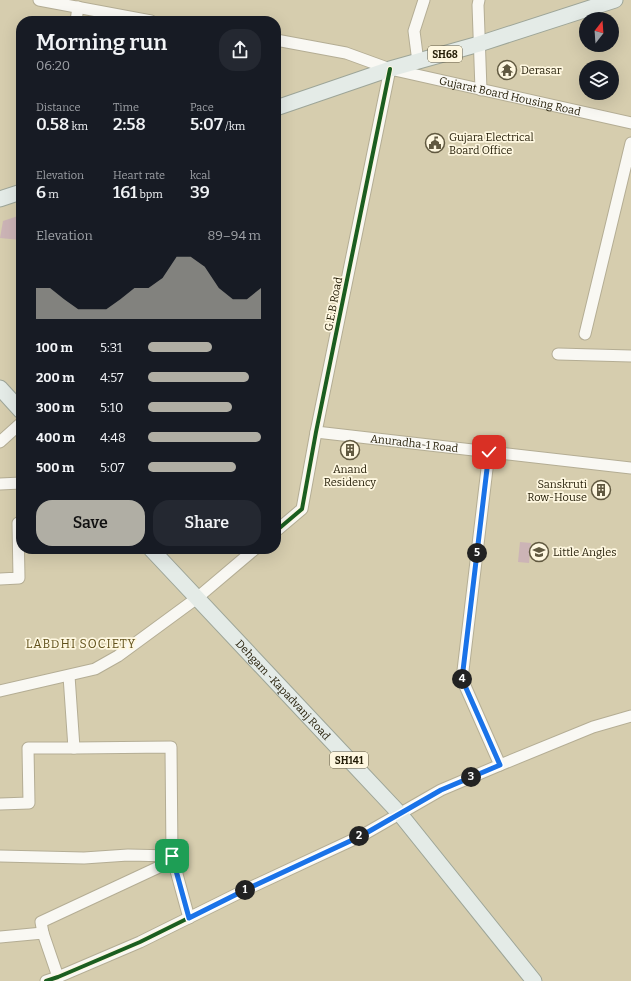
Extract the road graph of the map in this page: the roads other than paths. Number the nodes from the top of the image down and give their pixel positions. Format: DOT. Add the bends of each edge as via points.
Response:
graph roads {
  1 [pos="39,0"];
  2 [pos="424,0"];
  3 [pos="479,0"];
  4 [pos="615,0"];
  5 [pos="78,7"];
  6 [pos="77,16"];
  7 [pos="126,16"];
  8 [pos="281,41"];
  9 [pos="479,44"];
  10 [pos="418,62"];
  11 [pos="390,70"];
  12 [pos="481,90"];
  13 [pos="281,106"];
  14 [pos="631,123"];
  15 [pos="631,143"];
  16 [pos="16,194"];
  17 [pos="0,199"];
  18 [pos="585,334"];
  19 [pos="558,354"];
  20 [pos="631,356"];
  21 [pos="0,388"];
  22 [pos="16,406"];
  23 [pos="16,428"];
  24 [pos="316,432"];
  25 [pos="0,442"];
  26 [pos="489,452"];
  27 [pos="631,468"];
  28 [pos="16,483"];
  29 [pos="0,484"];
  30 [pos="281,527"];
  31 [pos="19,554"];
  32 [pos="156,554"];
  33 [pos="249,554"];
  34 [pos="0,579"];
  35 [pos="197,598"];
  36 [pos="69,676"];
  37 [pos="0,691"];
  38 [pos="631,716"];
  39 [pos="74,748"];
  40 [pos="500,765"];
  41 [pos="0,804"];
  42 [pos="400,814"];
  43 [pos="0,856"];
  44 [pos="173,858"];
  45 [pos="189,918"];
  46 [pos="43,933"];
  47 [pos="0,937"];
  48 [pos="58,977"];
  49 [pos="46,981"];
  50 [pos="534,981"];
  1 -- 5 [label="street"];
  2 -- 10 [label="street" via="414,31"];
  3 -- 9 [label="street"];
  4 -- 9 [label="main road, SH68"];
  5 -- 6 [label="street"];
  5 -- 7 [label="street"];
  8 -- 11 [label="street, Gujarat Board Housing Road" via="346,53"];
  9 -- 10 [label="main road, SH68"];
  9 -- 12 [label="street"];
  10 -- 11 [label="main road, SH68"];
  11 -- 12 [label="street, Gujarat Board Housing Road"];
  11 -- 13 [label="main road, SH68"];
  11 -- 24 [label="street, G.E.B Road"];
  12 -- 14 [label="street, Gujarat Board Housing Road"];
  15 -- 18 [label="street"];
  16 -- 17 [label="main road"];
  19 -- 20 [label="street"];
  21 -- 22 [label="main road"];
  23 -- 25 [label="street"];
  24 -- 26 [label="street, Anuradha-1 Road"];
  24 -- 30 [label="street, G.E.B Road" via="302,509"];
  26 -- 27 [label="street, Anuradha-1 Road"];
  26 -- 40 [label="street" via="462,679"];
  28 -- 29 [label="street"];
  31 -- 34 [label="street" via="19,578"];
  32 -- 35 [label="main road, Dehgam -Kapadvanj Road / SH141"];
  33 -- 35 [label="street"];
  35 -- 36 [label="street" via="118,656 95,670"];
  35 -- 42 [label="main road, Dehgam -Kapadvanj Road / SH141"];
  36 -- 37 [label="street"];
  36 -- 39 [label="street"];
  38 -- 40 [label="street" via="593,727"];
  39 -- 41 [label="street" via="28,748 29,803"];
  39 -- 44 [label="street" via="171,747"];
  40 -- 42 [label="street" via="441,790"];
  42 -- 45 [label="street" via="361,836"];
  42 -- 50 [label="main road, Dehgam -Kapadvanj Road / SH141"];
  43 -- 44 [label="street" via="84,858 128,855"];
  44 -- 45 [label="street"];
  44 -- 46 [label="street" via="41,922"];
  45 -- 48 [label="street"];
  46 -- 47 [label="street"];
  46 -- 48 [label="street"];
  48 -- 49 [label="street"];
}
